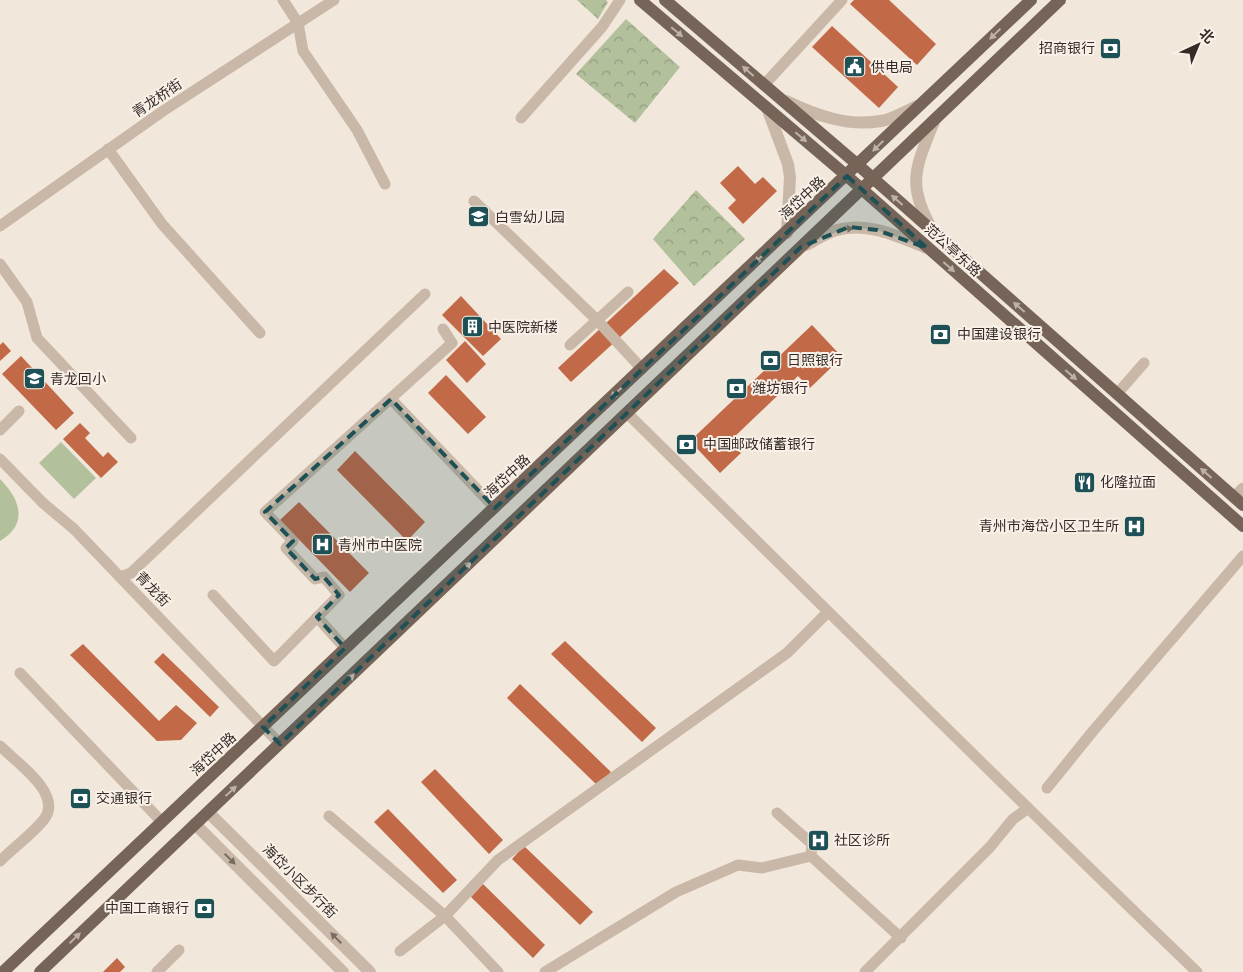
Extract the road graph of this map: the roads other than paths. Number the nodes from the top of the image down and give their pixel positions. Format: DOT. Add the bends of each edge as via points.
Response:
graph roads {
  1 [pos="283,0"];
  2 [pos="334,0"];
  3 [pos="620,0"];
  4 [pos="640,0"];
  5 [pos="665,0"];
  6 [pos="842,0"];
  7 [pos="1030,0"];
  8 [pos="1060,0"];
  9 [pos="298,23"];
  10 [pos="764,85"];
  11 [pos="778,97"];
  12 [pos="922,104"];
  13 [pos="767,108"];
  14 [pos="521,118"];
  15 [pos="935,119"];
  16 [pos="108,149"];
  17 [pos="858,165"];
  18 [pos="847,176"];
  19 [pos="873,179"];
  20 [pos="385,184"];
  21 [pos="862,190"];
  22 [pos="474,201"];
  23 [pos="0,226"];
  24 [pos="787,233"];
  25 [pos="935,234"];
  26 [pos="802,247"];
  27 [pos="927,248"];
  28 [pos="0,264"];
  29 [pos="628,292"];
  30 [pos="425,294"];
  31 [pos="597,320"];
  32 [pos="443,329"];
  33 [pos="260,333"];
  34 [pos="570,346"];
  35 [pos="1144,363"];
  36 [pos="642,369"];
  37 [pos="1117,394"];
  38 [pos="391,399"];
  39 [pos="19,411"];
  40 [pos="627,413"];
  41 [pos="0,430"];
  42 [pos="131,438"];
  43 [pos="0,459"];
  44 [pos="1240,497"];
  45 [pos="495,508"];
  46 [pos="1243,526"];
  47 [pos="1243,556"];
  48 [pos="120,577"];
  49 [pos="213,595"];
  50 [pos="828,612"];
  51 [pos="317,617"];
  52 [pos="345,648"];
  53 [pos="20,673"];
  54 [pos="263,727"];
  55 [pos="280,744"];
  56 [pos="0,746"];
  57 [pos="1047,788"];
  58 [pos="1027,810"];
  59 [pos="208,812"];
  60 [pos="777,813"];
  61 [pos="329,816"];
  62 [pos="162,822"];
  63 [pos="195,824"];
  64 [pos="812,856"];
  65 [pos="0,860"];
  66 [pos="445,916"];
  67 [pos="901,938"];
  68 [pos="179,950"];
  69 [pos="400,951"];
  70 [pos="3,972"];
  71 [pos="40,972"];
  72 [pos="157,972"];
  73 [pos="344,972"];
  74 [pos="370,972"];
  75 [pos="498,972"];
  76 [pos="545,972"];
  77 [pos="865,972"];
  78 [pos="1197,972"];
  1 -- 9 [label="street"];
  2 -- 9 [label="street, 青龙桥街"];
  3 -- 14 [label="street" via="602,26"];
  4 -- 13 [label="main road, 范公亭东路, one-way"];
  10 -- 5 [label="main road, 范公亭东路, one-way"];
  6 -- 10 [label="street"];
  7 -- 12 [label="main road, 海岱中路, one-way"];
  8 -- 15 [label="main road"];
  9 -- 16 [label="street, 青龙桥街"];
  9 -- 20 [label="street" via="303,52 357,130"];
  10 -- 11 [label="main road, 范公亭东路"];
  11 -- 12 [label="street" via="819,115 858,122 882,121"];
  11 -- 17 [label="main road, 范公亭东路"];
  12 -- 17 [label="main road, 海岱中路, one-way"];
  13 -- 18 [label="main road, 范公亭东路, one-way"];
  13 -- 24 [label="street" via="790,177"];
  15 -- 19 [label="main road"];
  15 -- 25 [label="street" via="915,176 916,194"];
  16 -- 23 [label="street, 青龙桥街"];
  16 -- 33 [label="street" via="162,224"];
  17 -- 18 [label="main road, 海岱中路"];
  17 -- 19 [label="main road, 范公亭东路"];
  18 -- 21 [label="main road, 范公亭东路"];
  18 -- 24 [label="main road, 海岱中路"];
  19 -- 21 [label="main road"];
  25 -- 19 [label="main road, 范公亭东路, one-way"];
  21 -- 26 [label="main road"];
  21 -- 27 [label="main road, 范公亭东路"];
  22 -- 31 [label="street"];
  24 -- 36 [label="main road, 海岱中路, one-way"];
  37 -- 25 [label="main road, 范公亭东路, one-way"];
  26 -- 27 [label="street, one-way" via="832,232 849,228 877,230"];
  26 -- 40 [label="main road"];
  27 -- 46 [label="main road, 范公亭东路, one-way"];
  28 -- 42 [label="street" via="27,302 37,338"];
  29 -- 31 [label="street"];
  30 -- 48 [label="street" via="131,573"];
  31 -- 34 [label="street"];
  31 -- 36 [label="street"];
  32 -- 38 [label="street" via="452,344"];
  35 -- 37 [label="street"];
  36 -- 45 [label="main road, 海岱中路, one-way"];
  44 -- 37 [label="main road, 范公亭东路, one-way"];
  38 -- 45 [label="street"];
  38 -- 51 [label="street" via="266,512 293,541 286,548 315,579 324,577 339,595"];
  39 -- 41 [label="street"];
  40 -- 50 [label="street"];
  55 -- 40 [label="main road, one-way"];
  43 -- 48 [label="street, 青龙街"];
  45 -- 52 [label="main road, 海岱中路"];
  47 -- 57 [label="street"];
  48 -- 54 [label="street, 青龙街"];
  49 -- 51 [label="street" via="274,661"];
  50 -- 58 [label="street"];
  50 -- 66 [label="street" via="786,653 498,860"];
  51 -- 52 [label="street"];
  52 -- 54 [label="main road, 海岱中路"];
  53 -- 62 [label="street"];
  54 -- 55 [label="street, 青龙街"];
  54 -- 62 [label="main road, 海岱中路"];
  59 -- 55 [label="main road, one-way"];
  56 -- 65 [label="street" via="46,790 50,802 46,817"];
  58 -- 67 [label="street" via="1013,819"];
  58 -- 78 [label="street"];
  59 -- 63 [label="main road"];
  74 -- 59 [label="street, 海岱小区步行街, one-way"];
  60 -- 64 [label="street" via="812,844"];
  61 -- 66 [label="street"];
  62 -- 70 [label="main road, 海岱中路"];
  71 -- 63 [label="main road, one-way"];
  63 -- 73 [label="street, one-way"];
  64 -- 67 [label="street"];
  64 -- 76 [label="street" via="762,868 738,865 676,892"];
  66 -- 69 [label="street"];
  66 -- 75 [label="street"];
  67 -- 77 [label="street"];
  68 -- 72 [label="street"];
}
